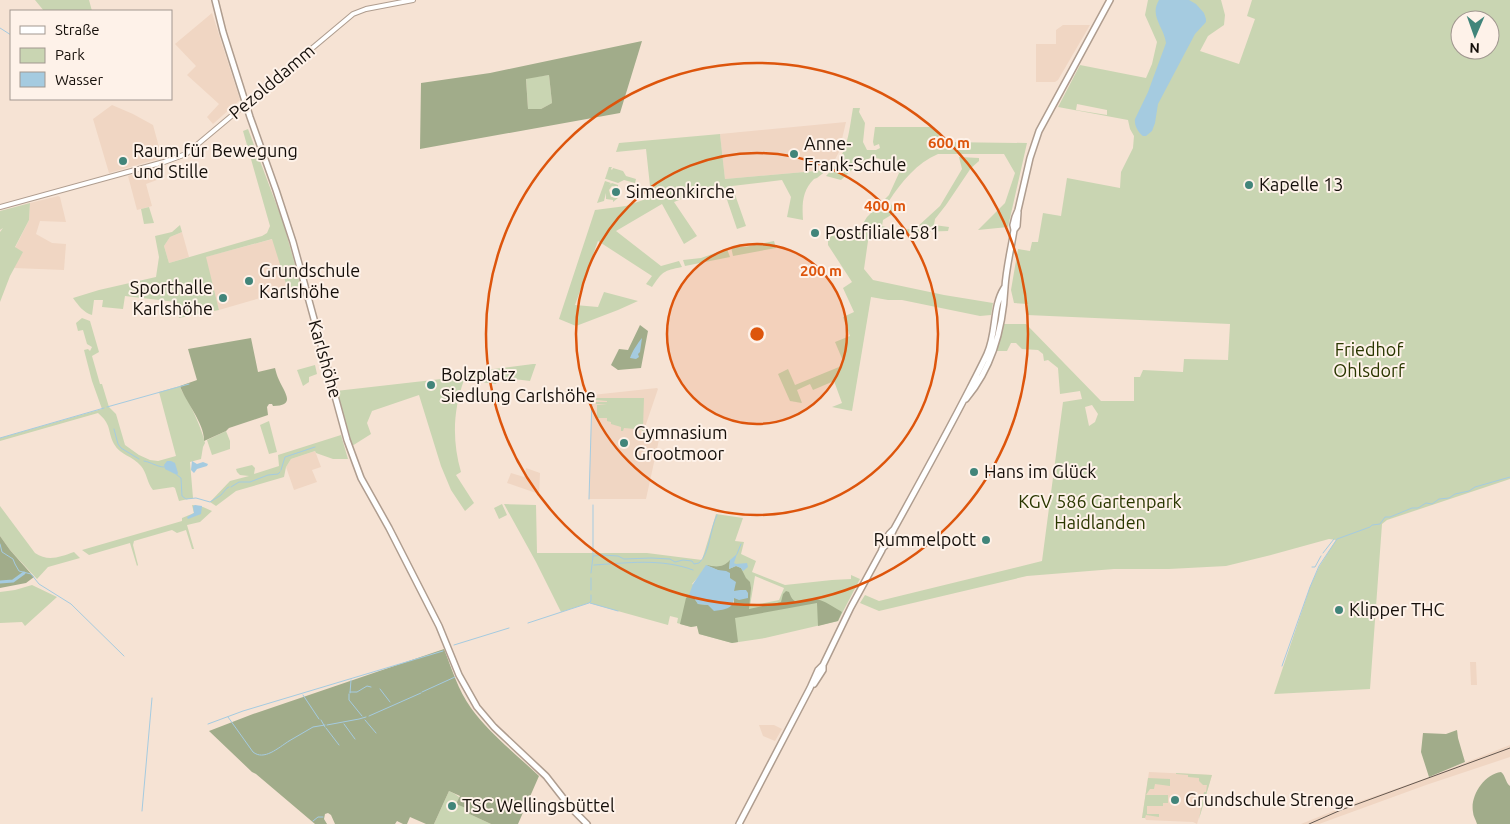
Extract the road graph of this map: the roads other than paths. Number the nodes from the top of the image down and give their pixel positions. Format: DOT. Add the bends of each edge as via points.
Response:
graph roads {
  1 [pos="214,0"];
  2 [pos="413,0"];
  3 [pos="1110,0"];
  4 [pos="246,104"];
  5 [pos="0,207"];
  6 [pos="587,824"];
  7 [pos="739,824"];
  1 -- 4 [label="main road, Karlshöhe"];
  2 -- 4 [label="street, Pezolddamm" via="353,14"];
  3 -- 7 [label="main road" via="1039,131 1018,210 1018,226 1014,230 1005,287 1000,294 991,344 982,371 882,550"];
  4 -- 5 [label="street, Pezolddamm" via="186,154"];
  4 -- 6 [label="main road, Karlshöhe" via="293,242 345,432 360,471 440,626 465,686 483,715 546,776"];
}
